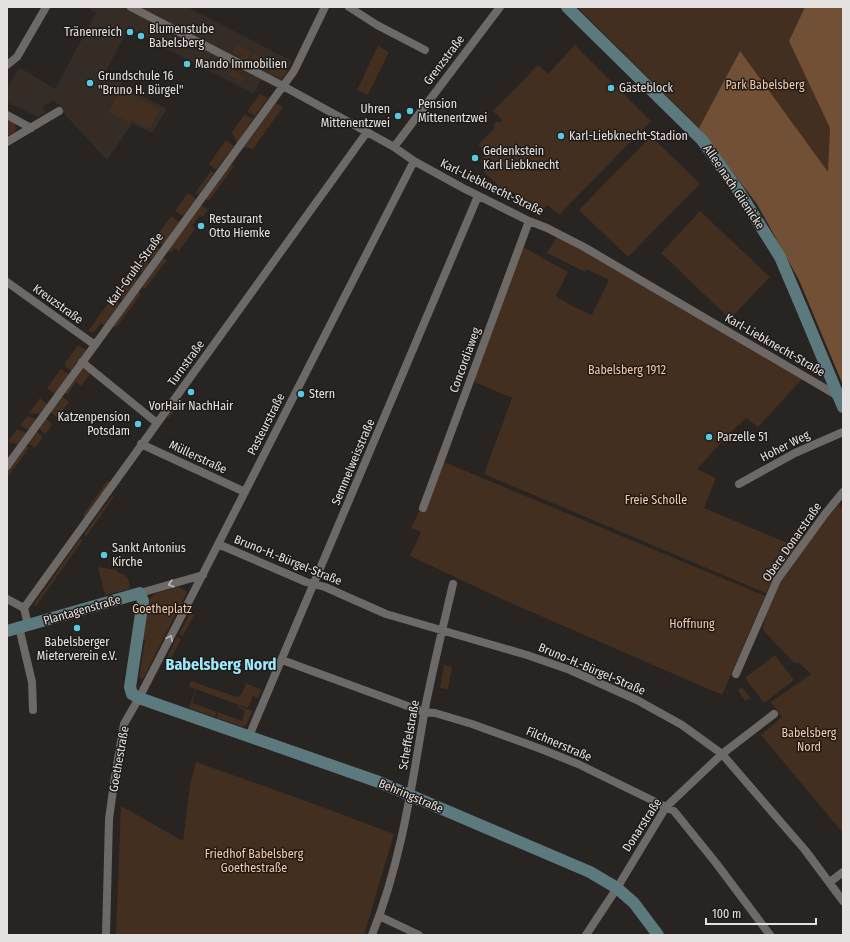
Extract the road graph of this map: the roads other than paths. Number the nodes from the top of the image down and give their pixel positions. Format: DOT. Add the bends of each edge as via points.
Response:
graph roads {
  1 [pos="46,7"];
  2 [pos="131,7"];
  3 [pos="325,7"];
  4 [pos="349,7"];
  5 [pos="500,7"];
  6 [pos="567,7"];
  7 [pos="425,50"];
  8 [pos="7,65"];
  9 [pos="283,86"];
  10 [pos="59,111"];
  11 [pos="7,115"];
  12 [pos="31,128"];
  13 [pos="368,132"];
  14 [pos="7,142"];
  15 [pos="394,147"];
  16 [pos="414,161"];
  17 [pos="478,196"];
  18 [pos="529,221"];
  19 [pos="7,282"];
  20 [pos="95,345"];
  21 [pos="82,362"];
  22 [pos="840,402"];
  23 [pos="157,423"];
  24 [pos="843,432"];
  25 [pos="142,444"];
  26 [pos="7,466"];
  27 [pos="739,484"];
  28 [pos="245,492"];
  29 [pos="843,492"];
  30 [pos="423,508"];
  31 [pos="218,544"];
  32 [pos="203,575"];
  33 [pos="314,584"];
  34 [pos="453,584"];
  35 [pos="140,593"];
  36 [pos="7,598"];
  37 [pos="24,608"];
  38 [pos="18,628"];
  39 [pos="442,631"];
  40 [pos="282,660"];
  41 [pos="736,674"];
  42 [pos="140,698"];
  43 [pos="33,710"];
  44 [pos="424,712"];
  45 [pos="774,714"];
  46 [pos="249,736"];
  47 [pos="722,754"];
  48 [pos="411,795"];
  49 [pos="666,807"];
  50 [pos="843,872"];
  51 [pos="830,882"];
  52 [pos="617,888"];
  53 [pos="843,901"];
  54 [pos="379,916"];
  55 [pos="106,935"];
  56 [pos="372,935"];
  57 [pos="419,935"];
  58 [pos="586,935"];
  59 [pos="658,935"];
  60 [pos="770,935"];
  1 -- 8 [label="street" via="17,57"];
  2 -- 9 [label="street, Karl-Liebknecht-Straße"];
  3 -- 9 [label="street, Karl-Gruhl-Straße" via="294,71"];
  4 -- 7 [label="street"];
  5 -- 15 [label="street, Grenzstraße"];
  6 -- 22 [label="street, Allee nach Glienicke" via="702,140 738,190 780,257"];
  9 -- 13 [label="street, Karl-Liebknecht-Straße"];
  9 -- 20 [label="street, Karl-Gruhl-Straße"];
  10 -- 12 [label="street"];
  11 -- 12 [label="street"];
  12 -- 14 [label="street"];
  13 -- 15 [label="street, Karl-Liebknecht-Straße"];
  13 -- 23 [label="street, Turnstraße"];
  15 -- 16 [label="street, Karl-Liebknecht-Straße"];
  16 -- 17 [label="street, Karl-Liebknecht-Straße"];
  16 -- 28 [label="street, Pasteurstraße"];
  17 -- 18 [label="street, Karl-Liebknecht-Straße"];
  17 -- 33 [label="street, Semmelweisstraße"];
  18 -- 22 [label="street, Karl-Liebknecht-Straße" via="584,247"];
  18 -- 30 [label="street, Concordiaweg"];
  19 -- 20 [label="street, Kreuzstraße"];
  20 -- 21 [label="street, Karl-Gruhl-Straße"];
  21 -- 23 [label="street"];
  21 -- 26 [label="street, Karl-Gruhl-Straße"];
  23 -- 25 [label="street, Turnstraße"];
  24 -- 27 [label="street, Hoher Weg" via="795,453"];
  25 -- 28 [label="street, Müllerstraße"];
  25 -- 37 [label="street, Turnstraße"];
  28 -- 31 [label="street, Pasteurstraße"];
  29 -- 41 [label="street, Obere Donarstraße" via="777,580"];
  31 -- 32 [label="street, Pasteurstraße"];
  31 -- 33 [label="street, Bruno-H.-Bürgel-Straße"];
  32 -- 35 [label="street, Plantagenstraße, one-way"];
  42 -- 32 [label="street, Pasteurstraße, one-way"];
  33 -- 39 [label="street, Bruno-H.-Bürgel-Straße" via="386,614"];
  33 -- 40 [label="street, Semmelweisstraße"];
  34 -- 39 [label="street, Scheffelstraße"];
  35 -- 38 [label="street, Plantagenstraße"];
  35 -- 42 [label="street" via="143,601 130,687 132,694"];
  36 -- 37 [label="street"];
  37 -- 38 [label="street"];
  38 -- 43 [label="street" via="32,682"];
  39 -- 44 [label="street, Scheffelstraße"];
  39 -- 47 [label="street, Bruno-H.-Bürgel-Straße" via="527,655 577,673 682,725"];
  40 -- 44 [label="street, Filchnerstraße"];
  40 -- 46 [label="street, Semmelweisstraße"];
  42 -- 46 [label="street, Behringstraße"];
  42 -- 55 [label="street, Goethestraße" via="124,724 114,783 109,819"];
  44 -- 48 [label="street, Scheffelstraße"];
  44 -- 49 [label="street, Filchnerstraße" via="472,724 541,749"];
  45 -- 47 [label="street, Donarstraße"];
  46 -- 48 [label="street, Behringstraße"];
  47 -- 49 [label="street, Donarstraße"];
  47 -- 51 [label="street, Bruno-H.-Bürgel-Straße" via="796,838"];
  48 -- 52 [label="street, Behringstraße" via="590,872"];
  48 -- 54 [label="street, Scheffelstraße" via="396,863"];
  49 -- 52 [label="street, Donarstraße"];
  49 -- 60 [label="street, Filchnerstraße" via="674,812 716,863"];
  50 -- 51 [label="street"];
  51 -- 53 [label="street, Bruno-H.-Bürgel-Straße"];
  52 -- 58 [label="street, Donarstraße"];
  52 -- 59 [label="street, Behringstraße" via="634,903"];
  54 -- 56 [label="street, Scheffelstraße"];
  54 -- 57 [label="street"];
}
